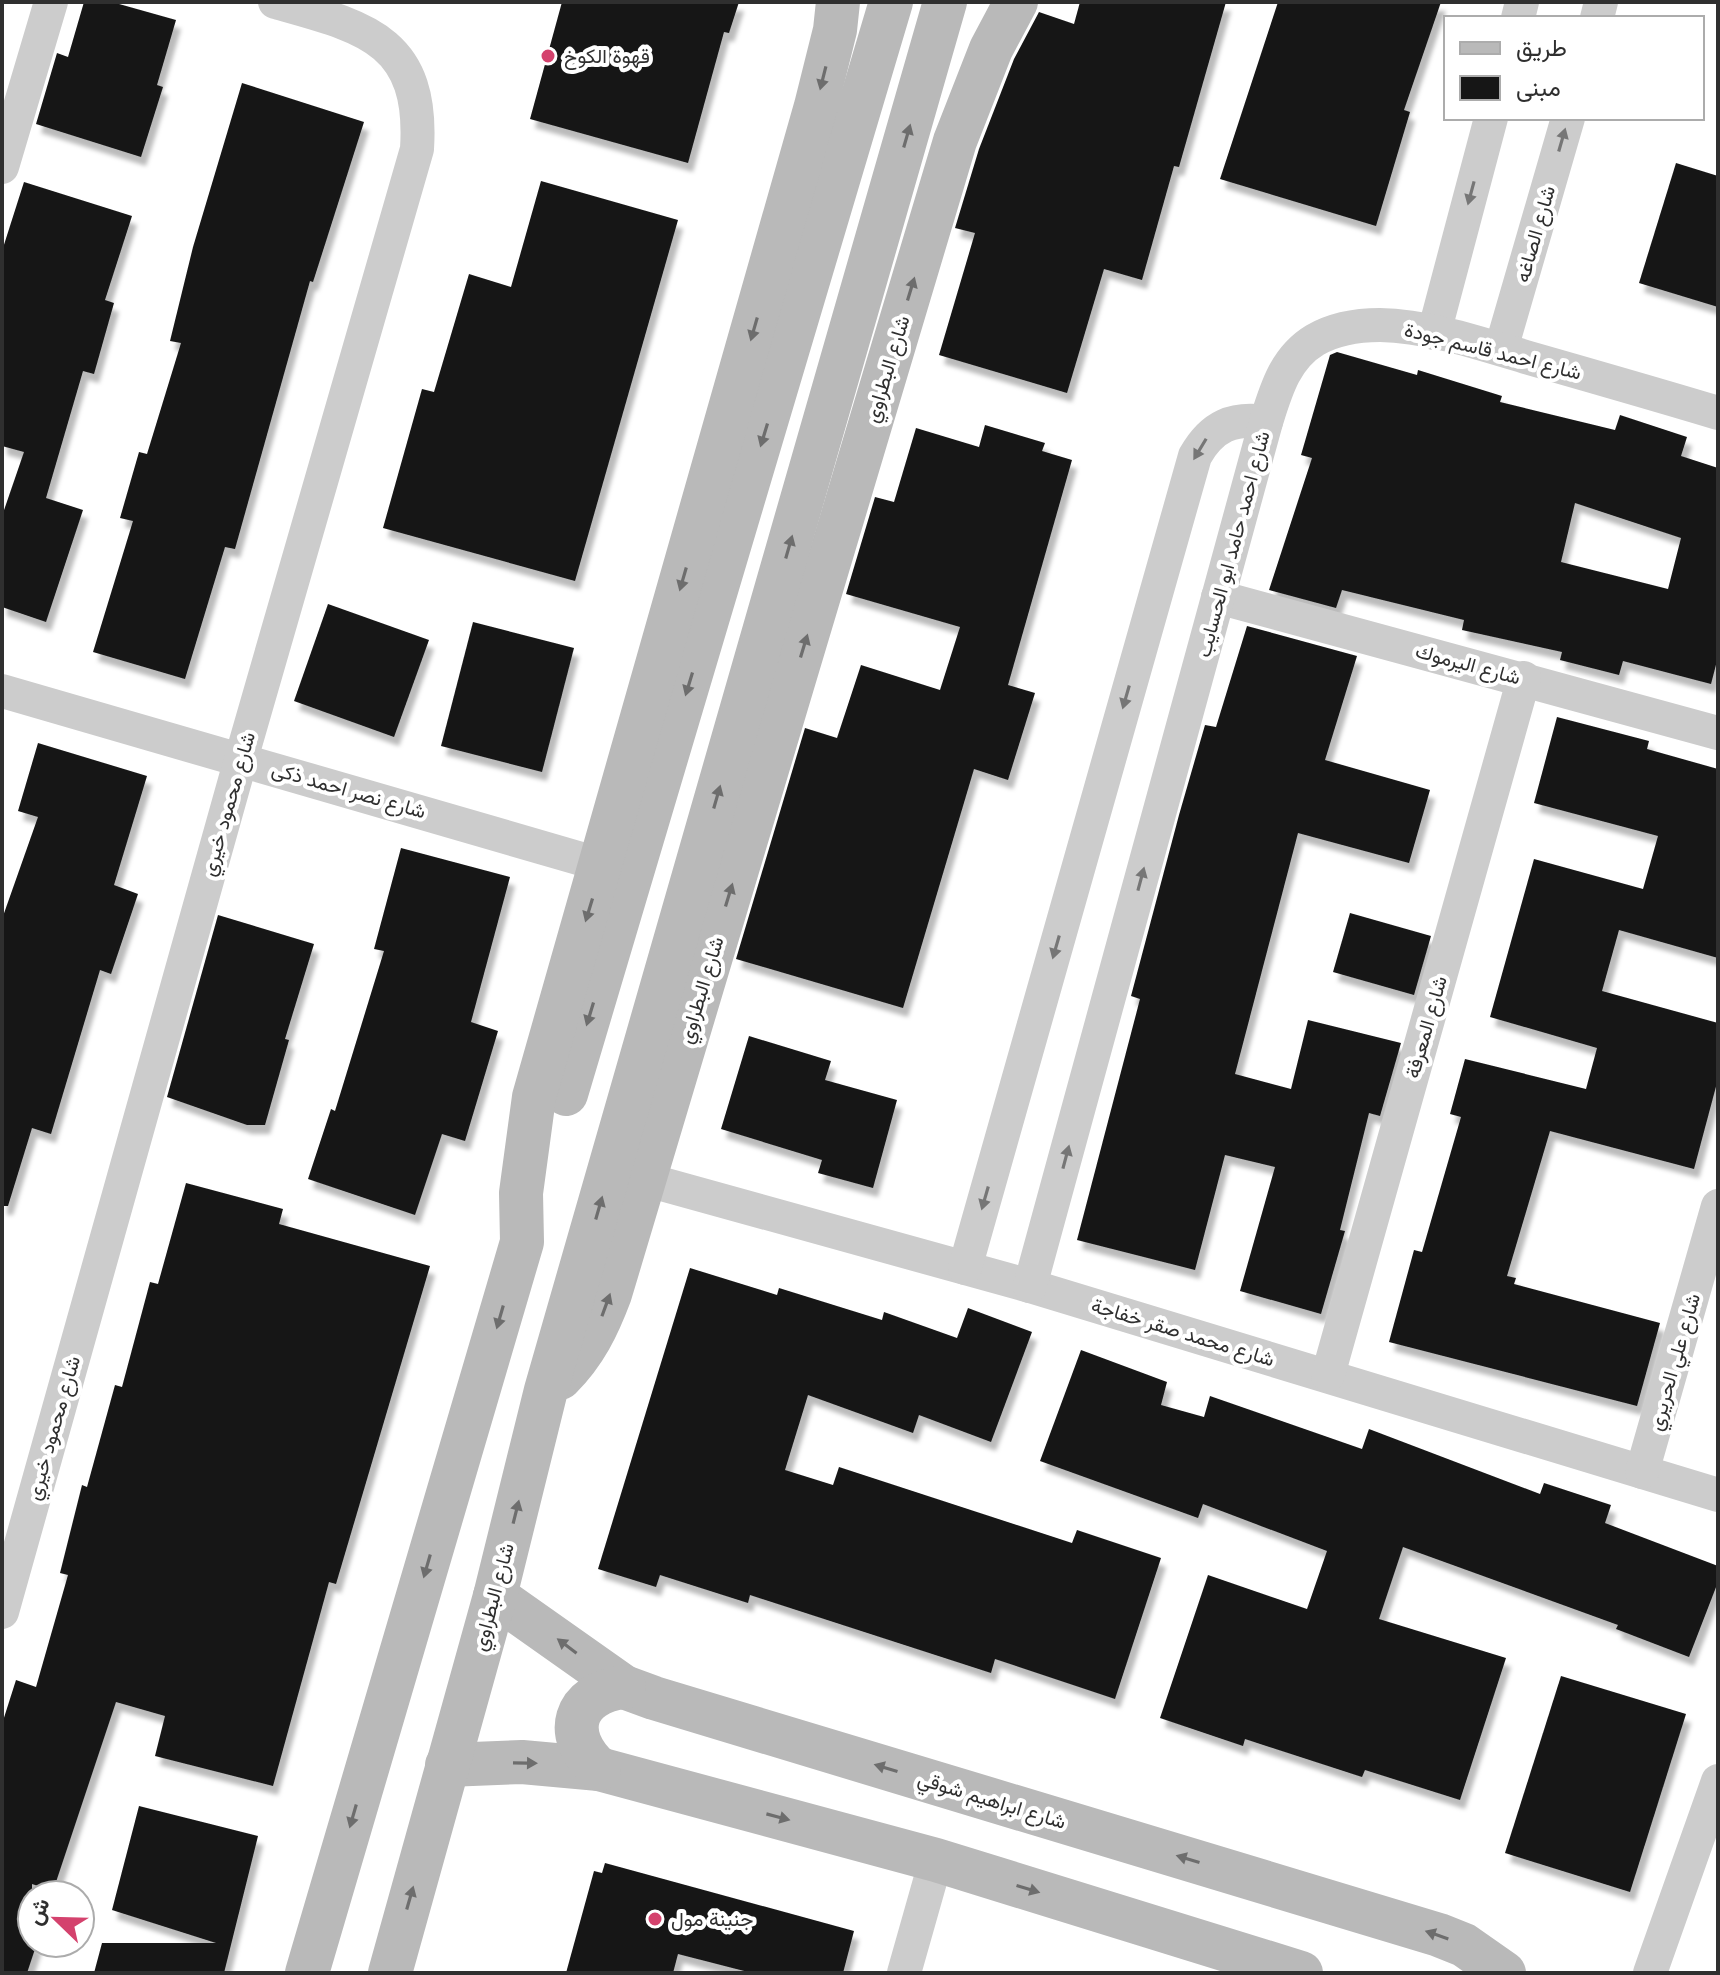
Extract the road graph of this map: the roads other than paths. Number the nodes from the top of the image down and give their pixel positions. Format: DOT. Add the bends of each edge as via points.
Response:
graph roads {
  1 [pos="51,2"];
  2 [pos="275,2"];
  3 [pos="838,2"];
  4 [pos="891,2"];
  5 [pos="945,2"];
  6 [pos="1016,2"];
  7 [pos="351,12"];
  8 [pos="1490,120"];
  9 [pos="1567,120"];
  10 [pos="2,167"];
  11 [pos="1434,333"];
  12 [pos="1501,349"];
  13 [pos="1718,413"];
  14 [pos="1266,422"];
  15 [pos="1218,597"];
  16 [pos="1524,678"];
  17 [pos="2,691"];
  18 [pos="1718,733"];
  19 [pos="241,759"];
  20 [pos="602,865"];
  21 [pos="644,1179"];
  22 [pos="1718,1206"];
  23 [pos="522,1242"];
  24 [pos="965,1268"];
  25 [pos="1030,1286"];
  26 [pos="1328,1375"];
  27 [pos="546,1390"];
  28 [pos="1642,1472"];
  29 [pos="1718,1495"];
  30 [pos="495,1596"];
  31 [pos="2,1612"];
  32 [pos="624,1687"];
  33 [pos="447,1765"];
  34 [pos="599,1769"];
  35 [pos="1718,1781"];
  36 [pos="936,1860"];
  37 [pos="307,1973"];
  38 [pos="390,1973"];
  39 [pos="904,1973"];
  40 [pos="1301,1973"];
  41 [pos="1504,1973"];
  42 [pos="1650,1973"];
  1 -- 10 [label="street"];
  2 -- 7 [label="street, شارع محمود خيري"];
  3 -- 20 [label="street, one-way" via="816,106"];
  4 -- 23 [label="street, one-way"];
  27 -- 5 [label="street, one-way"];
  21 -- 6 [label="street, شارع البطراوي, one-way" via="955,141 973,90"];
  7 -- 19 [label="street, شارع محمود خيري" via="386,46 411,82 418,115 417,149"];
  8 -- 11 [label="street, one-way"];
  12 -- 9 [label="street, شارع الصاغه, one-way"];
  11 -- 12 [label="street, شارع احمد قاسم جودة"];
  11 -- 14 [label="street, شارع احمد قاسم جودة" via="1358,326 1314,341 1293,357 1281,377"];
  12 -- 13 [label="street, شارع احمد قاسم جودة"];
  14 -- 15 [label="street, شارع احمد حامد ابو الحسايب"];
  14 -- 24 [label="street, شارع احمد حامد ابو الحسايب, one-way" via="1230,422 1203,441 1195,456"];
  15 -- 16 [label="street, شارع اليرموك"];
  25 -- 15 [label="street, شارع احمد حامد ابو الحسايب, one-way"];
  16 -- 18 [label="street, شارع اليرموك"];
  16 -- 26 [label="street, شارع المعرفة"];
  17 -- 19 [label="street, شارع نصر احمد ذكى"];
  19 -- 20 [label="street, شارع نصر احمد ذكى"];
  19 -- 31 [label="street, شارع محمود خيري"];
  20 -- 23 [label="street, one-way" via="534,1097 521,1193"];
  21 -- 24 [label="street, شارع محمد صقر خفاجة"];
  27 -- 21 [label="street, شارع البطراوي, one-way" via="574,1363 596,1330"];
  22 -- 28 [label="street, شارع علي الحريري"];
  23 -- 37 [label="street, one-way"];
  24 -- 25 [label="street, شارع محمد صقر خفاجة"];
  25 -- 26 [label="street, شارع محمد صقر خفاجة"];
  26 -- 28 [label="street, شارع محمد صقر خفاجة"];
  30 -- 27 [label="street, شارع البطراوي, one-way"];
  28 -- 29 [label="street, شارع محمد صقر خفاجة"];
  32 -- 30 [label="street, شارع ابراهيم شوقي, one-way"];
  30 -- 33 [label="street, شارع البطراوي"];
  32 -- 34 [label="street" via="604,1689 577,1717 576,1737 584,1755"];
  41 -- 32 [label="street, شارع ابراهيم شوقي, one-way" via="1439,1935"];
  33 -- 34 [label="street, one-way" via="522,1762"];
  38 -- 33 [label="street, شارع البطراوي, one-way"];
  34 -- 36 [label="street, one-way"];
  35 -- 42 [label="street"];
  36 -- 39 [label="street"];
  36 -- 40 [label="street, one-way"];
}
